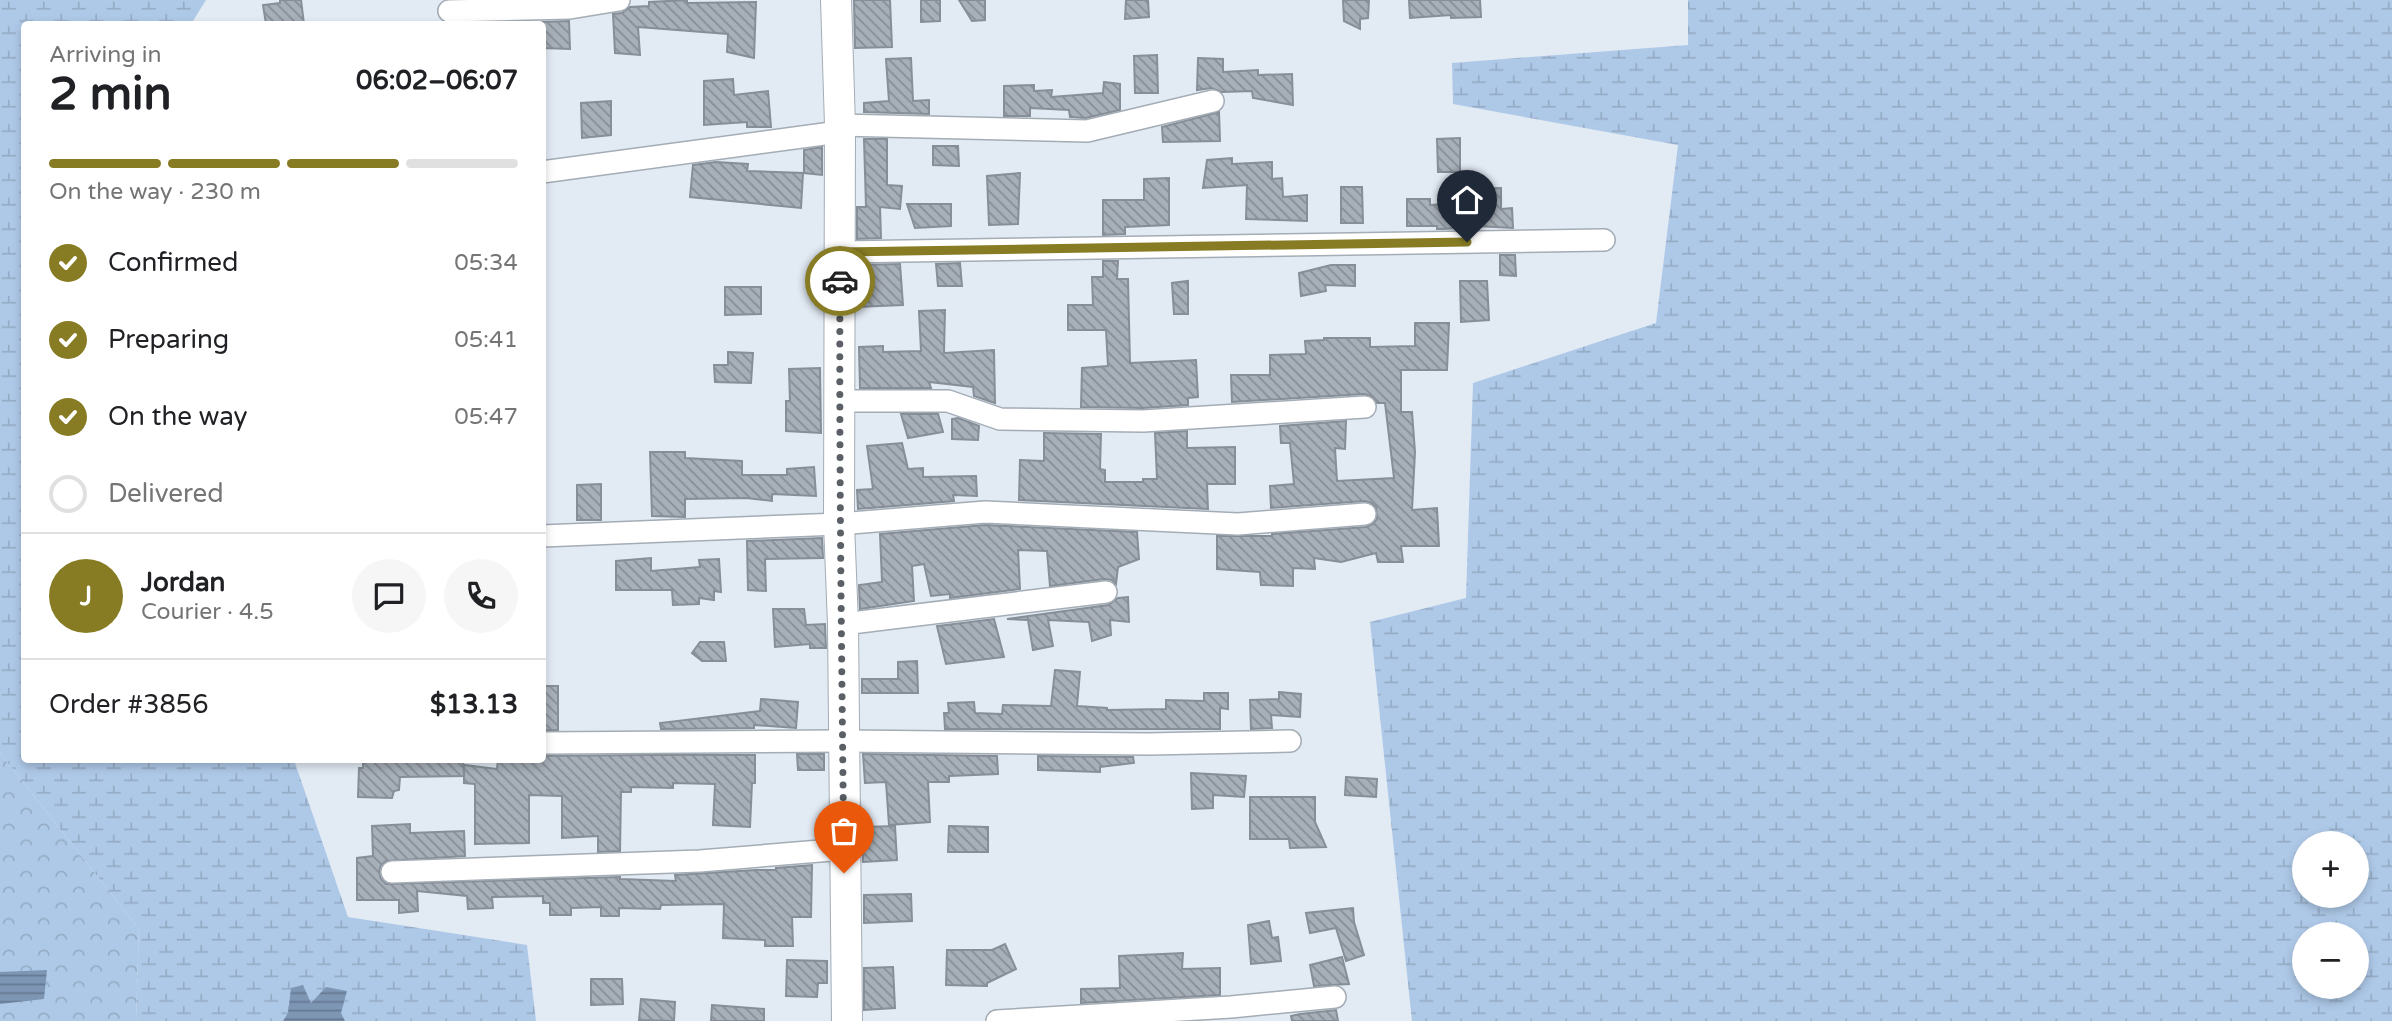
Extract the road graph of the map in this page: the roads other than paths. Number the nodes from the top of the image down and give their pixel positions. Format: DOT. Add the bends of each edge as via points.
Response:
graph roads {
  1 [pos="619,0"];
  2 [pos="836,0"];
  3 [pos="449,10"];
  4 [pos="1213,102"];
  5 [pos="839,128"];
  6 [pos="546,171"];
  7 [pos="1604,240"];
  8 [pos="841,252"];
  9 [pos="840,401"];
  10 [pos="1365,407"];
  11 [pos="1365,514"];
  12 [pos="839,524"];
  13 [pos="546,536"];
  14 [pos="1106,592"];
  15 [pos="843,624"];
  16 [pos="842,741"];
  17 [pos="1290,741"];
  18 [pos="546,743"];
  19 [pos="844,849"];
  20 [pos="392,872"];
  21 [pos="1335,998"];
  22 [pos="847,1021"];
  23 [pos="997,1021"];
  1 -- 3 [label="street" via="570,8"];
  2 -- 5 [label="street"];
  4 -- 5 [label="street" via="1087,131"];
  5 -- 6 [label="street"];
  5 -- 8 [label="street"];
  7 -- 8 [label="street"];
  8 -- 9 [label="street"];
  9 -- 10 [label="street" via="948,401 1000,419 1143,421"];
  9 -- 12 [label="street"];
  11 -- 12 [label="street" via="1238,524 985,512"];
  12 -- 13 [label="street"];
  12 -- 15 [label="street"];
  14 -- 15 [label="street"];
  15 -- 16 [label="street"];
  16 -- 17 [label="street"];
  16 -- 18 [label="street"];
  16 -- 19 [label="street"];
  19 -- 20 [label="street" via="700,861"];
  19 -- 22 [label="street"];
  21 -- 23 [label="street"];
}
